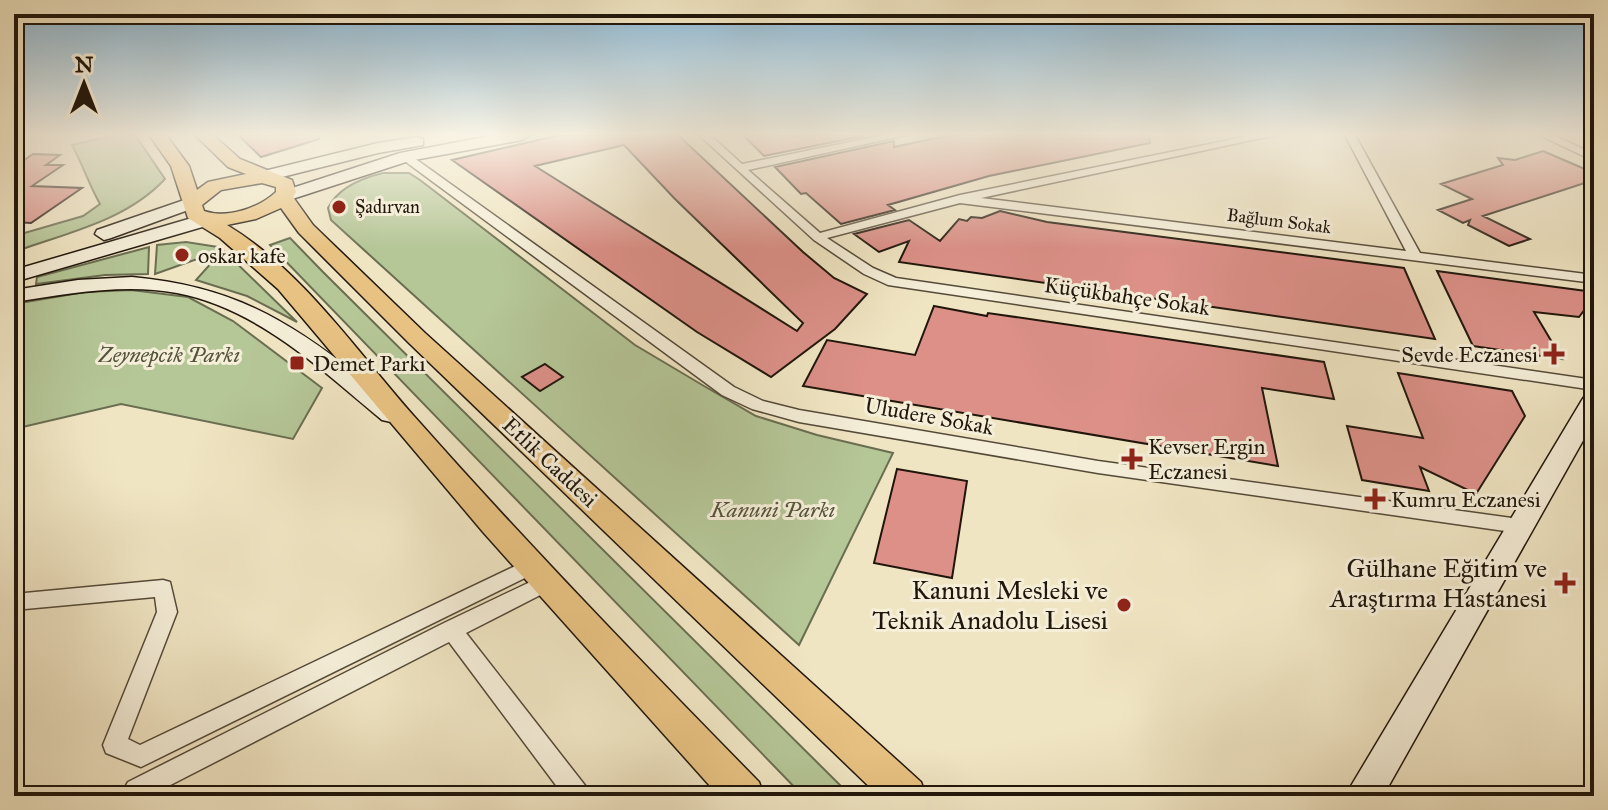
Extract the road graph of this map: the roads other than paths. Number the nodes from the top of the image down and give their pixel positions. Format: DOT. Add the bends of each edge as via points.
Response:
graph roads {
  1 [pos="183,173"];
  2 [pos="250,173"];
  3 [pos="317,173"];
  4 [pos="317,173"];
  5 [pos="439,173"];
  6 [pos="746,173"];
  7 [pos="1087,173"];
  8 [pos="1370,173"];
  9 [pos="273,187"];
  10 [pos="960,199"];
  11 [pos="201,211"];
  12 [pos="818,237"];
  13 [pos="1415,256"];
  14 [pos="14,262"];
  15 [pos="14,276"];
  16 [pos="1594,279"];
  17 [pos="14,296"];
  18 [pos="1594,385"];
  19 [pos="1594,400"];
  20 [pos="408,428"];
  21 [pos="1519,526"];
  22 [pos="540,574"];
  23 [pos="14,602"];
  24 [pos="451,629"];
  25 [pos="132,796"];
  26 [pos="579,796"];
  27 [pos="745,796"];
  28 [pos="907,796"];
  29 [pos="1363,796"];
  1 -- 11 [label="main road"];
  2 -- 9 [label="main road, Etlik Caddesi"];
  3 -- 9 [label="main road"];
  4 -- 9 [label="main road"];
  5 -- 21 [label="street, Uludere Sokak" via="728,391 758,405 1098,467"];
  6 -- 12 [label="street, Küçükbahçe Sokak"];
  7 -- 10 [label="street"];
  8 -- 13 [label="street"];
  9 -- 11 [label="main road" via="215,186"];
  9 -- 11 [label="main road" via="267,209 248,215"];
  9 -- 28 [label="main road, Etlik Caddesi" via="306,229 417,338"];
  10 -- 12 [label="street"];
  10 -- 13 [label="street, Bağlum Sokak"];
  11 -- 14 [label="main road"];
  11 -- 15 [label="main road"];
  11 -- 20 [label="main road" via="249,249 334,336"];
  12 -- 18 [label="street, Küçükbahçe Sokak" via="871,274 915,287"];
  13 -- 16 [label="street, Bağlum Sokak"];
  17 -- 20 [label="main road" via="122,282 210,293 288,333"];
  19 -- 21 [label="main road"];
  20 -- 22 [label="main road"];
  21 -- 29 [label="main road"];
  22 -- 23 [label="street" via="141,756 114,745 167,612 163,588"];
  22 -- 24 [label="street"];
  22 -- 27 [label="main road"];
  24 -- 25 [label="street"];
  24 -- 26 [label="street"];
}
